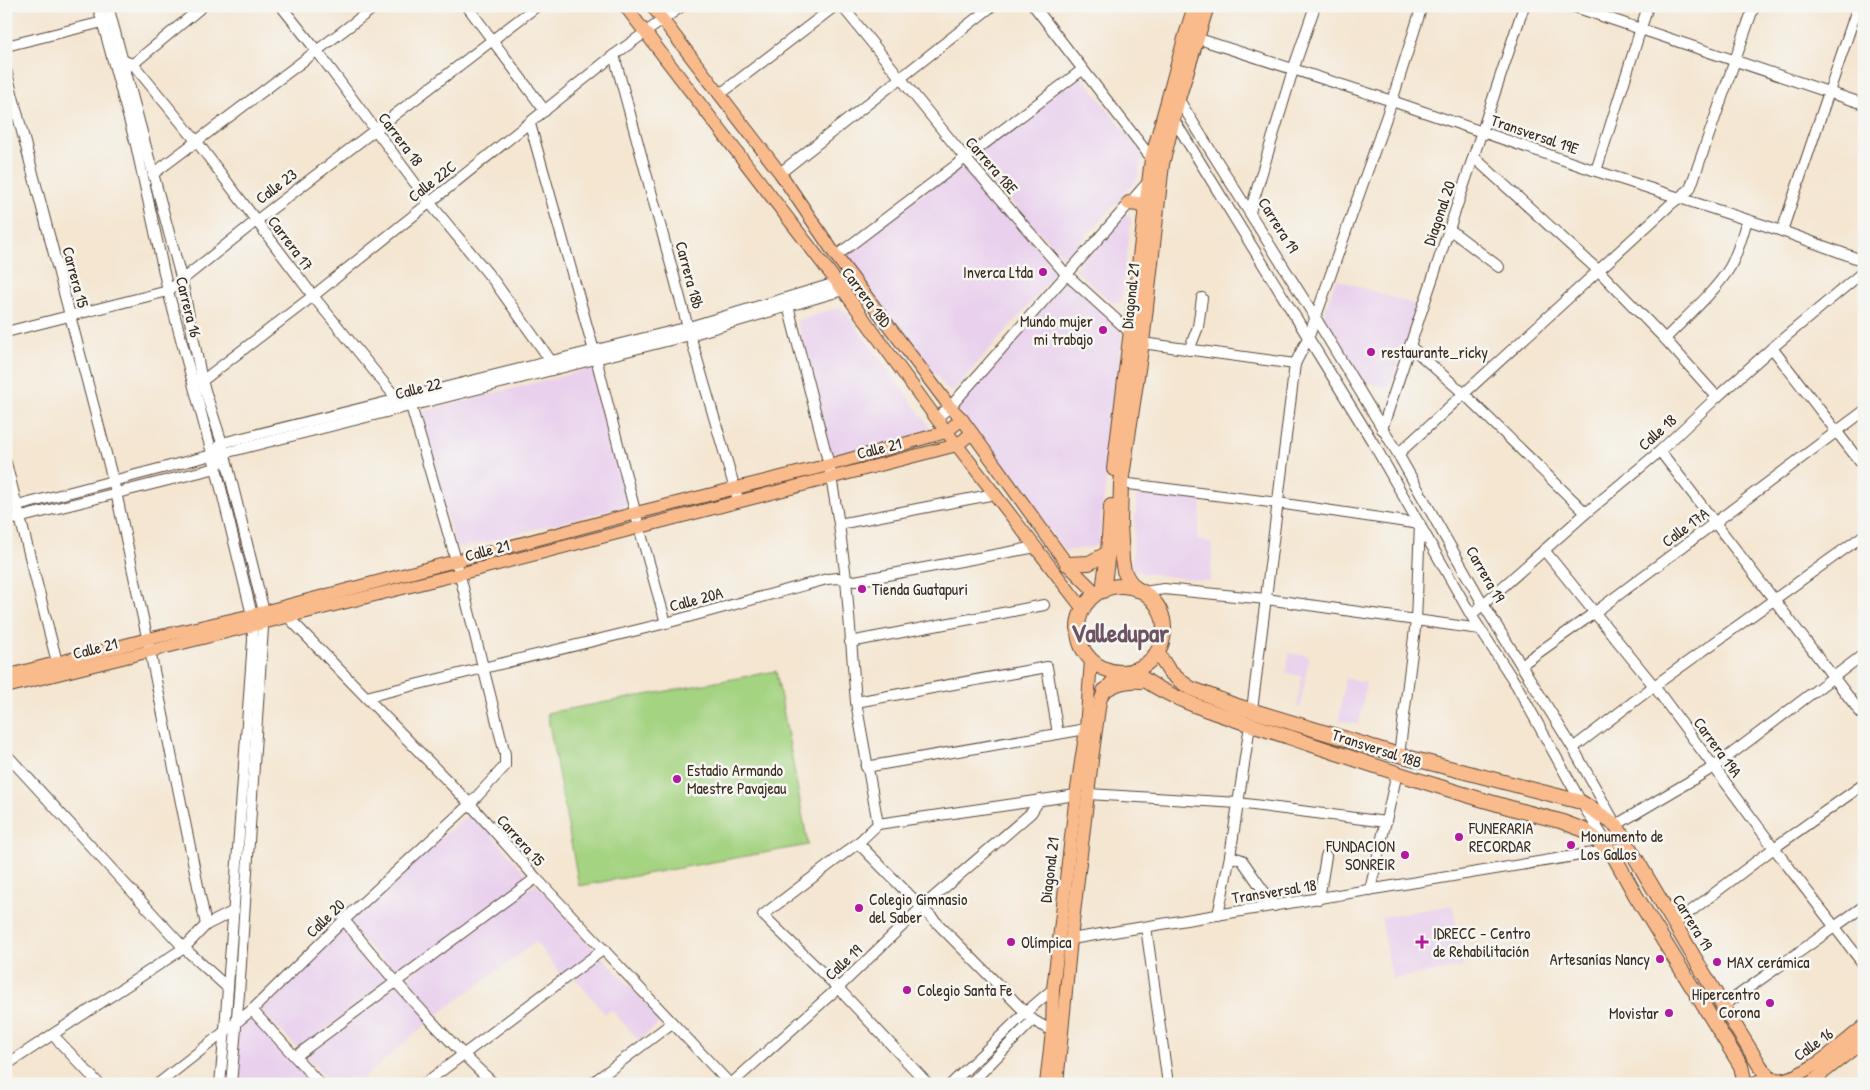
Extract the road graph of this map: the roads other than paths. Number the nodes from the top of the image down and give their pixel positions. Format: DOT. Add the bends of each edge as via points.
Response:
graph roads {
  1 [pos="203,6"];
  2 [pos="281,6"];
  3 [pos="376,6"];
  4 [pos="467,6"];
  5 [pos="537,6"];
  6 [pos="625,6"];
  7 [pos="652,6"];
  8 [pos="682,6"];
  9 [pos="835,6"];
  10 [pos="842,6"];
  11 [pos="992,6"];
  12 [pos="1034,6"];
  13 [pos="1196,6"];
  14 [pos="1207,6"];
  15 [pos="1316,6"];
  16 [pos="1422,6"];
  17 [pos="1524,6"];
  18 [pos="1572,6"];
  19 [pos="1648,6"];
  20 [pos="1754,6"];
  21 [pos="1858,6"];
  22 [pos="105,14"];
  23 [pos="663,21"];
  24 [pos="1639,29"];
  25 [pos="645,34"];
  26 [pos="1196,38"];
  27 [pos="6,39"];
  28 [pos="494,40"];
  29 [pos="6,46"];
  30 [pos="317,51"];
  31 [pos="614,55"];
  32 [pos="1736,61"];
  33 [pos="128,63"];
  34 [pos="6,70"];
  35 [pos="1082,70"];
  36 [pos="1293,70"];
  37 [pos="899,78"];
  38 [pos="1829,92"];
  39 [pos="719,94"];
  40 [pos="1171,97"];
  41 [pos="1392,101"];
  42 [pos="1864,104"];
  43 [pos="545,111"];
  44 [pos="1174,119"];
  45 [pos="530,124"];
  46 [pos="375,130"];
  47 [pos="1482,132"];
  48 [pos="197,142"];
  49 [pos="1474,155"];
  50 [pos="966,159"];
  51 [pos="1157,161"];
  52 [pos="1596,171"];
  53 [pos="780,173"];
  54 [pos="153,174"];
  55 [pos="1148,182"];
  56 [pos="1680,197"];
  57 [pos="429,202"];
  58 [pos="1130,203"];
  59 [pos="1145,208"];
  60 [pos="1250,212"];
  61 [pos="1747,220"];
  62 [pos="256,221"];
  63 [pos="1449,228"];
  64 [pos="1782,231"];
  65 [pos="836,256"];
  66 [pos="1864,261"];
  67 [pos="1499,266"];
  68 [pos="1599,271"];
  69 [pos="1864,271"];
  70 [pos="1066,274"];
  71 [pos="182,281"];
  72 [pos="840,287"];
  73 [pos="168,291"];
  74 [pos="313,296"];
  75 [pos="1202,298"];
  76 [pos="788,306"];
  77 [pos="71,316"];
  78 [pos="1315,318"];
  79 [pos="690,331"];
  80 [pos="6,332"];
  81 [pos="1132,332"];
  82 [pos="1309,336"];
  83 [pos="1665,339"];
  84 [pos="1142,343"];
  85 [pos="1410,346"];
  86 [pos="1772,348"];
  87 [pos="1189,350"];
  88 [pos="595,355"];
  89 [pos="551,361"];
  90 [pos="1295,364"];
  91 [pos="202,381"];
  92 [pos="1463,393"];
  93 [pos="1717,397"];
  94 [pos="397,399"];
  95 [pos="411,406"];
  96 [pos="950,406"];
  97 [pos="1864,411"];
  98 [pos="936,418"];
  99 [pos="962,419"];
  100 [pos="1382,429"];
  101 [pos="946,432"];
  102 [pos="1837,432"];
  103 [pos="972,433"];
  104 [pos="222,443"];
  105 [pos="956,445"];
  106 [pos="1660,451"];
  107 [pos="224,453"];
  108 [pos="1398,454"];
  109 [pos="212,455"];
  110 [pos="6,463"];
  111 [pos="1864,467"];
  112 [pos="216,468"];
  113 [pos="830,471"];
  114 [pos="112,480"];
  115 [pos="1122,483"];
  116 [pos="735,488"];
  117 [pos="116,492"];
  118 [pos="995,494"];
  119 [pos="739,502"];
  120 [pos="1278,503"];
  121 [pos="17,506"];
  122 [pos="6,509"];
  123 [pos="636,513"];
  124 [pos="1586,513"];
  125 [pos="20,517"];
  126 [pos="6,521"];
  127 [pos="1715,523"];
  128 [pos="840,524"];
  129 [pos="1420,524"];
  130 [pos="639,527"];
  131 [pos="1864,535"];
  132 [pos="1036,547"];
  133 [pos="1544,550"];
  134 [pos="1108,553"];
  135 [pos="456,560"];
  136 [pos="1067,564"];
  137 [pos="459,574"];
  138 [pos="846,579"];
  139 [pos="1140,591"];
  140 [pos="1100,592"];
  141 [pos="1266,599"];
  142 [pos="1774,601"];
  143 [pos="1483,604"];
  144 [pos="1044,605"];
  145 [pos="1083,609"];
  146 [pos="1471,614"];
  147 [pos="1594,614"];
  148 [pos="288,617"];
  149 [pos="259,619"];
  150 [pos="1416,621"];
  151 [pos="666,623"];
  152 [pos="1480,629"];
  153 [pos="850,642"];
  154 [pos="149,645"];
  155 [pos="1158,652"];
  156 [pos="1864,654"];
  157 [pos="1091,660"];
  158 [pos="1521,665"];
  159 [pos="59,668"];
  160 [pos="483,668"];
  161 [pos="1129,671"];
  162 [pos="6,676"];
  163 [pos="1834,676"];
  164 [pos="1152,684"];
  165 [pos="1654,686"];
  166 [pos="6,687"];
  167 [pos="1104,691"];
  168 [pos="366,697"];
  169 [pos="856,702"];
  170 [pos="1251,717"];
  171 [pos="1864,717"];
  172 [pos="1086,729"];
  173 [pos="1058,734"];
  174 [pos="1572,748"];
  175 [pos="6,754"];
  176 [pos="1399,755"];
  177 [pos="866,767"];
  178 [pos="1714,767"];
  179 [pos="1397,773"];
  180 [pos="1864,784"];
  181 [pos="1082,794"];
  182 [pos="1040,799"];
  183 [pos="1581,802"];
  184 [pos="1238,803"];
  185 [pos="470,804"];
  186 [pos="1386,822"];
  187 [pos="878,824"];
  188 [pos="1616,825"];
  189 [pos="858,843"];
  190 [pos="1629,847"];
  191 [pos="1774,848"];
  192 [pos="1611,851"];
  193 [pos="1230,856"];
  194 [pos="1326,856"];
  195 [pos="536,878"];
  196 [pos="1370,890"];
  197 [pos="1319,899"];
  198 [pos="1274,906"];
  199 [pos="1864,906"];
  200 [pos="922,907"];
  201 [pos="234,911"];
  202 [pos="1218,915"];
  203 [pos="344,920"];
  204 [pos="1674,924"];
  205 [pos="206,926"];
  206 [pos="1146,927"];
  207 [pos="1834,927"];
  208 [pos="1071,939"];
  209 [pos="184,948"];
  210 [pos="604,949"];
  211 [pos="1864,965"];
  212 [pos="394,982"];
  213 [pos="228,988"];
  214 [pos="838,988"];
  215 [pos="1053,989"];
  216 [pos="1723,1006"];
  217 [pos="252,1010"];
  218 [pos="1030,1016"];
  219 [pos="237,1021"];
  220 [pos="672,1023"];
  221 [pos="1864,1026"];
  222 [pos="225,1029"];
  223 [pos="1052,1031"];
  224 [pos="53,1035"];
  225 [pos="1864,1041"];
  226 [pos="296,1056"];
  227 [pos="463,1056"];
  228 [pos="6,1065"];
  229 [pos="1778,1081"];
  230 [pos="99,1084"];
  231 [pos="158,1084"];
  232 [pos="220,1084"];
  233 [pos="231,1084"];
  234 [pos="320,1084"];
  235 [pos="424,1084"];
  236 [pos="494,1084"];
  237 [pos="591,1084"];
  238 [pos="730,1084"];
  239 [pos="928,1084"];
  240 [pos="951,1084"];
  241 [pos="970,1084"];
  242 [pos="1046,1084"];
  243 [pos="1057,1084"];
  244 [pos="1168,1084"];
  245 [pos="1745,1084"];
  246 [pos="1754,1084"];
  247 [pos="1809,1084"];
  1 -- 33 [label="street"];
  2 -- 30 [label="street, Carrera 18"];
  3 -- 30 [label="street"];
  4 -- 28 [label="street"];
  5 -- 28 [label="street, Calle 23"];
  6 -- 25 [label="main road, Carrera 18D"];
  7 -- 23 [label="main road, Carrera 18D"];
  8 -- 23 [label="street, Calle 22C"];
  9 -- 39 [label="street"];
  10 -- 37 [label="street, Carrera 18E"];
  11 -- 37 [label="street"];
  12 -- 35 [label="street"];
  13 -- 40 [label="highway, Diagonal 21"];
  14 -- 26 [label="highway, Diagonal 21"];
  15 -- 36 [label="street"];
  16 -- 41 [label="street"];
  17 -- 47 [label="street, Diagonal 20"];
  18 -- 24 [label="street"];
  19 -- 24 [label="street"];
  20 -- 32 [label="street"];
  21 -- 38 [label="street"];
  22 -- 27 [label="street"];
  22 -- 29 [label="street"];
  22 -- 33 [label="street, Carrera 16"];
  22 -- 73 [label="street, Carrera 16"];
  23 -- 25 [label="street, Calle 22C"];
  23 -- 39 [label="main road, Carrera 18D"];
  24 -- 32 [label="street"];
  24 -- 52 [label="street"];
  25 -- 31 [label="street, Calle 22C"];
  25 -- 72 [label="main road, Carrera 18D"];
  26 -- 36 [label="street, Transversal 19E"];
  26 -- 40 [label="highway, Diagonal 21"];
  28 -- 43 [label="street"];
  28 -- 46 [label="street, Calle 23"];
  30 -- 46 [label="street, Carrera 18"];
  30 -- 48 [label="street"];
  31 -- 43 [label="street, Calle 22C"];
  31 -- 79 [label="street, Carrera 18b"];
  32 -- 38 [label="street"];
  32 -- 56 [label="street" via="1690,189"];
  33 -- 48 [label="street, Carrera 17"];
  33 -- 54 [label="street, Carrera 16"];
  34 -- 77 [label="street, Carrera 15"];
  35 -- 50 [label="street"];
  35 -- 51 [label="street"];
  36 -- 41 [label="street, Transversal 19E"];
  36 -- 60 [label="street"];
  37 -- 50 [label="street, Carrera 18E"];
  37 -- 53 [label="street"];
  38 -- 42 [label="street"];
  38 -- 64 [label="street"];
  39 -- 53 [label="main road, Carrera 18D"];
  40 -- 44 [label="highway, Diagonal 21"];
  40 -- 51 [label="highway, Diagonal 21"];
  40 -- 60 [label="street, Carrera 19"];
  41 -- 47 [label="street, Transversal 19E"];
  41 -- 78 [label="street"];
  43 -- 45 [label="street, Calle 22C"];
  44 -- 51 [label="highway, Diagonal 21"];
  44 -- 82 [label="street, Carrera 19"];
  45 -- 57 [label="street, Calle 22C"];
  45 -- 88 [label="street"];
  46 -- 57 [label="street, Carrera 18"];
  46 -- 62 [label="street, Calle 23"];
  47 -- 49 [label="street, Diagonal 20"];
  47 -- 52 [label="street, Transversal 19E"];
  48 -- 54 [label="street"];
  48 -- 62 [label="street, Carrera 17"];
  49 -- 63 [label="street, Diagonal 20"];
  49 -- 68 [label="street"];
  50 -- 65 [label="street"];
  50 -- 70 [label="street, Carrera 18E"];
  51 -- 55 [label="highway, Diagonal 21"];
  51 -- 84 [label="highway, Diagonal 21"];
  52 -- 56 [label="street, Transversal 19E"];
  53 -- 65 [label="main road, Carrera 18D"];
  54 -- 71 [label="street, Carrera 16"];
  55 -- 58 [label="street"];
  55 -- 59 [label="highway, Diagonal 21"];
  56 -- 61 [label="street, Transversal 19E"];
  56 -- 68 [label="street"];
  57 -- 74 [label="street, Calle 22C"];
  57 -- 89 [label="street, Carrera 18" via="494,281"];
  58 -- 59 [label="highway"];
  58 -- 70 [label="street"];
  59 -- 81 [label="highway, Diagonal 21"];
  60 -- 78 [label="street, Carrera 19"];
  61 -- 64 [label="street, Transversal 19E"];
  61 -- 83 [label="street" via="1730,267"];
  62 -- 71 [label="street, Calle 23"];
  62 -- 74 [label="street, Carrera 17"];
  63 -- 67 [label="street"];
  63 -- 85 [label="street, Diagonal 20"];
  64 -- 66 [label="street, Transversal 19E"];
  65 -- 96 [label="main road, Carrera 18D"];
  68 -- 83 [label="street"];
  68 -- 92 [label="street"];
  69 -- 86 [label="street, Calle 18"];
  70 -- 81 [label="street, Carrera 18E"];
  70 -- 96 [label="street"];
  71 -- 73 [label="street, Calle 23"];
  71 -- 91 [label="street, Carrera 16"];
  72 -- 76 [label="street, Calle 22"];
  72 -- 79 [label="street, Calle 22"];
  72 -- 98 [label="main road, Carrera 18D"];
  73 -- 77 [label="street, Calle 23"];
  73 -- 109 [label="street, Carrera 16"];
  74 -- 91 [label="street, Calle 22C"];
  74 -- 94 [label="street, Carrera 17"];
  75 -- 87 [label="street" via="1198,327"];
  76 -- 79 [label="street, Calle 22"];
  76 -- 113 [label="street"];
  77 -- 80 [label="street, Calle 23"];
  77 -- 114 [label="street, Carrera 15"];
  78 -- 82 [label="street"];
  78 -- 100 [label="street, Carrera 19"];
  79 -- 88 [label="street, Calle 22"];
  79 -- 116 [label="street, Carrera 18b"];
  81 -- 84 [label="street, Carrera 18E"];
  81 -- 134 [label="highway, Diagonal 21" via="1112,480"];
  82 -- 90 [label="street"];
  82 -- 129 [label="street, Carrera 19"];
  83 -- 93 [label="street"];
  84 -- 87 [label="street"];
  84 -- 115 [label="highway, Diagonal 21"];
  85 -- 92 [label="street"];
  85 -- 100 [label="street, Diagonal 20"];
  86 -- 93 [label="street, Calle 18"];
  86 -- 102 [label="street"];
  87 -- 90 [label="street"];
  88 -- 89 [label="street, Calle 22"];
  88 -- 95 [label="street, Calle 22"];
  88 -- 123 [label="street"];
  89 -- 94 [label="street, Calle 22"];
  90 -- 120 [label="street"];
  91 -- 104 [label="street, Carrera 16"];
  92 -- 108 [label="street"];
  92 -- 124 [label="street"];
  93 -- 106 [label="street, Calle 18"];
  94 -- 104 [label="street, Calle 22"];
  95 -- 107 [label="street, Calle 22"];
  95 -- 135 [label="street"];
  96 -- 98 [label="street"];
  96 -- 99 [label="main road, Carrera 18D"];
  97 -- 102 [label="street, Calle 17A"];
  98 -- 101 [label="main road, Carrera 18D"];
  99 -- 101 [label="main road, Calle 21"];
  99 -- 103 [label="main road, Carrera 18D"];
  100 -- 108 [label="street, Carrera 19"];
  101 -- 105 [label="main road, Carrera 18D"];
  101 -- 113 [label="main road, Calle 21"];
  102 -- 111 [label="street"];
  102 -- 127 [label="street, Calle 17A"];
  103 -- 105 [label="main road, Calle 21"];
  103 -- 136 [label="main road, Carrera 18D"];
  104 -- 107 [label="street, Carrera 16"];
  104 -- 109 [label="street"];
  105 -- 113 [label="main road, Calle 21"];
  105 -- 118 [label="main road, Carrera 18D"];
  106 -- 124 [label="street, Calle 18"];
  106 -- 127 [label="street"];
  107 -- 112 [label="street"];
  107 -- 149 [label="street, Carrera 16"];
  108 -- 143 [label="street, Carrera 19"];
  109 -- 112 [label="street, Carrera 16"];
  109 -- 114 [label="street"];
  110 -- 121 [label="street"];
  112 -- 117 [label="street"];
  112 -- 149 [label="street, Carrera 16"];
  113 -- 116 [label="main road, Calle 21"];
  113 -- 119 [label="main road, Calle 21"];
  113 -- 128 [label="street"];
  114 -- 117 [label="street, Carrera 15"];
  114 -- 121 [label="street"];
  115 -- 120 [label="street"];
  115 -- 139 [label="highway, Diagonal 21" via="1122,560 1128,579"];
  116 -- 119 [label="street, Carrera 18b"];
  116 -- 123 [label="main road, Calle 21"];
  117 -- 125 [label="street"];
  117 -- 154 [label="street, Carrera 15"];
  118 -- 128 [label="street"];
  118 -- 132 [label="main road, Carrera 18D"];
  119 -- 130 [label="main road, Calle 21"];
  120 -- 129 [label="street"];
  120 -- 141 [label="street"];
  121 -- 122 [label="street"];
  121 -- 125 [label="street"];
  123 -- 130 [label="street"];
  123 -- 135 [label="main road, Calle 21"];
  124 -- 133 [label="street, Calle 18"];
  125 -- 126 [label="street"];
  125 -- 159 [label="street"];
  127 -- 142 [label="street"];
  127 -- 147 [label="street, Calle 17A"];
  128 -- 138 [label="street"];
  129 -- 146 [label="street, Carrera 19"];
  129 -- 150 [label="street"];
  130 -- 137 [label="main road, Calle 21"];
  130 -- 151 [label="street"];
  131 -- 142 [label="street"];
  132 -- 138 [label="street, Calle 20A" via="855,581"];
  132 -- 145 [label="main road, Carrera 18D"];
  133 -- 143 [label="street, Calle 18"];
  133 -- 147 [label="street, Carrera 19A"];
  134 -- 136 [label="highway" via="1089,563"];
  134 -- 140 [label="highway, Diagonal 21"];
  135 -- 137 [label="street"];
  135 -- 149 [label="main road, Calle 21"];
  136 -- 140 [label="main road, Carrera 18D"];
  137 -- 148 [label="main road, Calle 21"];
  137 -- 160 [label="street"];
  138 -- 151 [label="street, Calle 20A" via="827,579"];
  138 -- 153 [label="street"];
  139 -- 140 [label="highway" via="1120,587"];
  139 -- 141 [label="street" via="1164,589"];
  139 -- 155 [label="highway" via="1155,604 1163,619 1164,630"];
  140 -- 145 [label="highway"];
  141 -- 150 [label="street"];
  141 -- 170 [label="street"];
  142 -- 163 [label="street"];
  142 -- 165 [label="street"];
  143 -- 146 [label="street, Calle 18"];
  143 -- 158 [label="street, Carrera 19"];
  144 -- 153 [label="street"];
  145 -- 157 [label="highway" via="1078,630 1084,652"];
  146 -- 152 [label="street, Carrera 19"];
  147 -- 158 [label="street, Calle 17A"];
  147 -- 165 [label="street, Carrera 19A"];
  148 -- 149 [label="main road, Calle 21"];
  148 -- 168 [label="street, Carrera 15"];
  149 -- 154 [label="main road, Calle 21"];
  149 -- 201 [label="street"];
  149 -- 219 [label="street"];
  150 -- 152 [label="street"];
  150 -- 176 [label="street"];
  151 -- 160 [label="street, Calle 20A"];
  152 -- 183 [label="street, Carrera 19" via="1516,684"];
  153 -- 169 [label="street"];
  154 -- 159 [label="main road, Calle 21"];
  154 -- 205 [label="street"];
  155 -- 161 [label="highway" via="1143,666"];
  155 -- 170 [label="highway, Transversal 18B" via="1169,671 1190,688"];
  156 -- 163 [label="street"];
  157 -- 161 [label="highway" via="1106,670"];
  157 -- 172 [label="main road, Diagonal 21"];
  158 -- 174 [label="street, Carrera 19"];
  159 -- 162 [label="main road, Calle 21"];
  159 -- 166 [label="main road, Calle 21"];
  160 -- 168 [label="street, Calle 20A"];
  160 -- 185 [label="street, Calle 20" via="505,754 505,766"];
  161 -- 164 [label="highway, Transversal 18B"];
  161 -- 167 [label="main road"];
  163 -- 171 [label="street"];
  163 -- 178 [label="street"];
  164 -- 167 [label="highway" via="1127,681"];
  164 -- 170 [label="highway, Transversal 18B" via="1179,698"];
  165 -- 174 [label="street"];
  165 -- 178 [label="street, Carrera 19A"];
  167 -- 181 [label="main road, Diagonal 21"];
  168 -- 185 [label="street, Carrera 15"];
  169 -- 173 [label="street" via="1047,668"];
  169 -- 177 [label="street"];
  170 -- 176 [label="highway, Transversal 18B"];
  170 -- 179 [label="highway, Transversal 18B"];
  170 -- 184 [label="street"];
  172 -- 173 [label="street"];
  172 -- 181 [label="main road, Diagonal 21"];
  173 -- 177 [label="street"];
  174 -- 188 [label="street, Carrera 19"];
  175 -- 209 [label="street"];
  176 -- 183 [label="highway, Transversal 18B"];
  177 -- 187 [label="street"];
  178 -- 188 [label="street"];
  178 -- 191 [label="street, Carrera 19A"];
  179 -- 186 [label="street"];
  179 -- 192 [label="highway, Transversal 18B" via="1572,825"];
  180 -- 191 [label="street"];
  181 -- 182 [label="street"];
  181 -- 184 [label="street"];
  181 -- 208 [label="main road, Diagonal 21"];
  181 -- 215 [label="main road, Diagonal 21"];
  182 -- 187 [label="street"];
  182 -- 200 [label="street, Calle 19" via="1031,814"];
  183 -- 188 [label="highway, Transversal 18B"];
  183 -- 192 [label="street, Carrera 19"];
  184 -- 186 [label="street"];
  184 -- 193 [label="street"];
  185 -- 195 [label="street, Carrera 15"];
  185 -- 203 [label="street, Calle 20"];
  186 -- 196 [label="street"];
  187 -- 189 [label="street"];
  188 -- 190 [label="highway, Carrera 19"];
  189 -- 200 [label="street"];
  189 -- 214 [label="street" via="764,915"];
  190 -- 192 [label="street, Transversal 18"];
  190 -- 204 [label="highway, Carrera 19"];
  191 -- 204 [label="street"];
  191 -- 207 [label="street, Carrera 19A"];
  192 -- 196 [label="street, Transversal 18"];
  192 -- 245 [label="highway, Carrera 19" via="1742,1066"];
  193 -- 198 [label="street" via="1242,860"];
  193 -- 202 [label="street"];
  194 -- 197 [label="street"];
  195 -- 210 [label="street, Carrera 15"];
  195 -- 212 [label="street"];
  196 -- 197 [label="street, Transversal 18"];
  197 -- 198 [label="street, Transversal 18"];
  198 -- 202 [label="street, Transversal 18"];
  199 -- 207 [label="street"];
  200 -- 214 [label="street, Calle 19"];
  200 -- 218 [label="street"];
  201 -- 205 [label="street"];
  201 -- 213 [label="street"];
  202 -- 206 [label="street, Transversal 18"];
  203 -- 212 [label="street"];
  203 -- 217 [label="street, Calle 20"];
  204 -- 216 [label="highway, Carrera 19"];
  205 -- 209 [label="street"];
  206 -- 208 [label="street, Transversal 18"];
  206 -- 244 [label="street"];
  207 -- 211 [label="street, Carrera 19A"];
  207 -- 216 [label="street"];
  208 -- 243 [label="main road, Diagonal 21"];
  209 -- 213 [label="street"];
  209 -- 224 [label="street"];
  210 -- 220 [label="street, Carrera 15"];
  210 -- 227 [label="street"];
  212 -- 226 [label="street"];
  212 -- 227 [label="street"];
  213 -- 222 [label="street"];
  214 -- 238 [label="street, Calle 19"];
  214 -- 239 [label="street"];
  215 -- 218 [label="street"];
  215 -- 223 [label="main road, Diagonal 21"];
  216 -- 229 [label="highway, Carrera 19" via="1760,1066"];
  217 -- 219 [label="street, Calle 20"];
  217 -- 226 [label="street"];
  218 -- 223 [label="street"];
  218 -- 240 [label="street"];
  218 -- 241 [label="street"];
  219 -- 222 [label="street, Calle 20"];
  219 -- 233 [label="street"];
  220 -- 237 [label="street"];
  220 -- 238 [label="street, Carrera 15"];
  221 -- 229 [label="main road, Calle 16" via="1802,1072"];
  222 -- 231 [label="street, Calle 20"];
  222 -- 232 [label="street"];
  223 -- 242 [label="main road, Diagonal 21"];
  224 -- 228 [label="street"];
  224 -- 230 [label="street"];
  225 -- 247 [label="main road, Calle 16"];
  226 -- 234 [label="street"];
  227 -- 235 [label="street"];
  227 -- 236 [label="street"];
  229 -- 246 [label="highway" via="1761,1080"];
}
